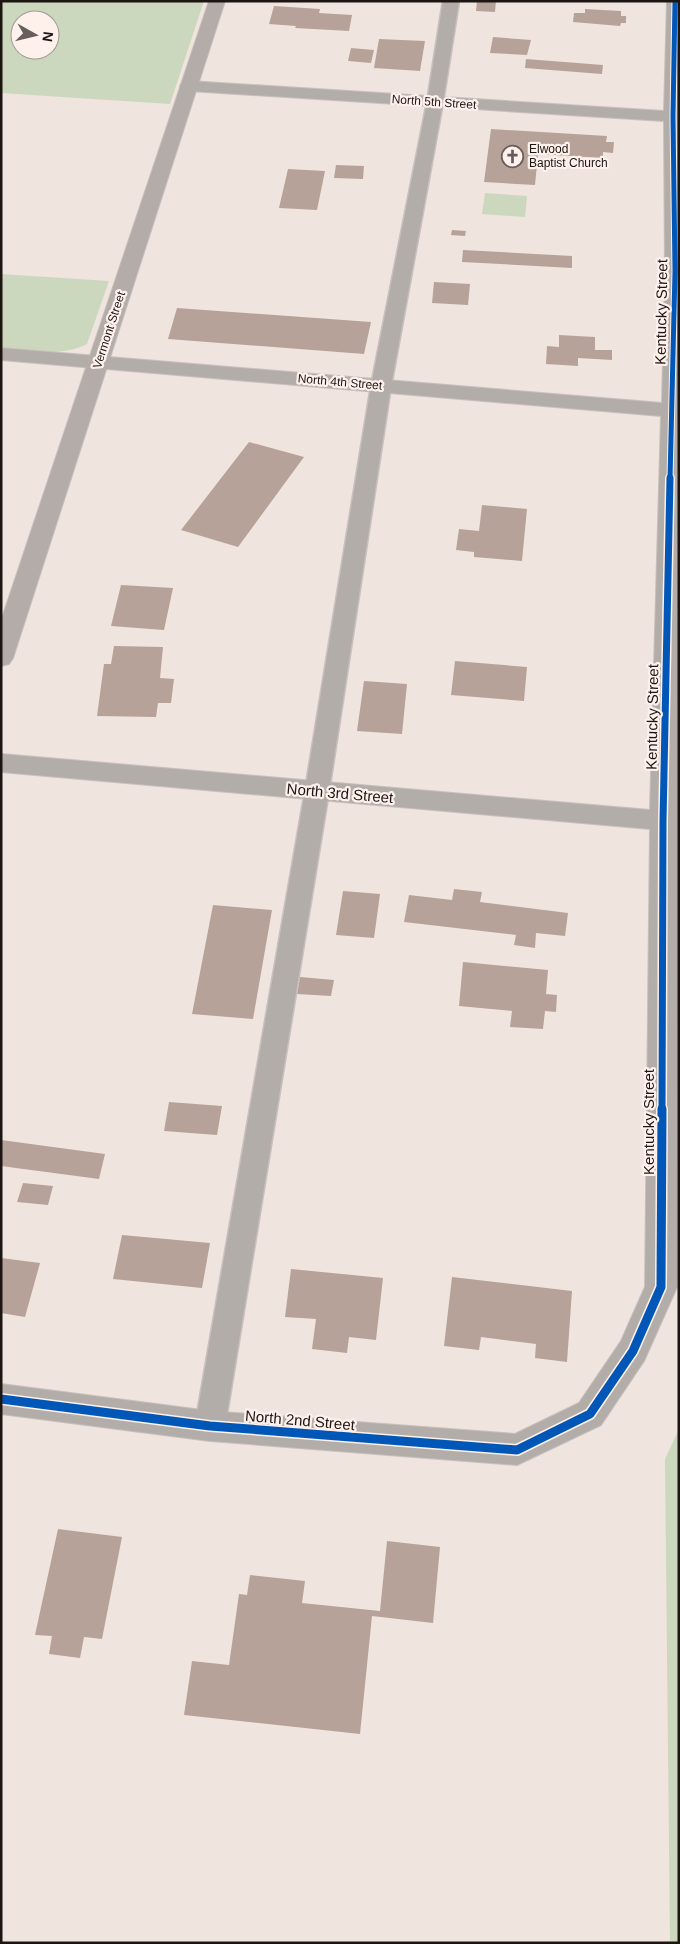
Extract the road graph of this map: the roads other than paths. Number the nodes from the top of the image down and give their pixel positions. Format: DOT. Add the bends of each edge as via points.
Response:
graph roads {
  1 [pos="217,1"];
  2 [pos="452,1"];
  3 [pos="675,1"];
  4 [pos="189,86"];
  5 [pos="435,102"];
  6 [pos="676,117"];
  7 [pos="1,354"];
  8 [pos="99,362"];
  9 [pos="381,386"];
  10 [pos="676,410"];
  11 [pos="1,658"];
  12 [pos="1,763"];
  13 [pos="317,791"];
  14 [pos="671,821"];
  15 [pos="1,1400"];
  16 [pos="590,1414"];
  17 [pos="210,1426"];
  1 -- 4 [label="street, Vermont Street"];
  2 -- 5 [label="lane"];
  3 -- 6 [label="street, Kentucky Street"];
  4 -- 5 [label="street, North 5th Street"];
  4 -- 8 [label="street, Vermont Street"];
  5 -- 6 [label="street, North 5th Street"];
  5 -- 9 [label="lane"];
  6 -- 10 [label="street, Kentucky Street"];
  7 -- 8 [label="street, North 4th Street"];
  8 -- 9 [label="street, North 4th Street"];
  8 -- 11 [label="street, Vermont Street"];
  9 -- 10 [label="street, North 4th Street"];
  9 -- 13 [label="lane"];
  10 -- 14 [label="street, Kentucky Street"];
  12 -- 13 [label="street, North 3rd Street"];
  13 -- 14 [label="street, North 3rd Street"];
  13 -- 17 [label="lane"];
  14 -- 16 [label="street, Kentucky Street" via="660,1288 633,1351"];
  15 -- 17 [label="street, North 2nd Street"];
  16 -- 17 [label="street, North 2nd Street" via="517,1450"];
}
